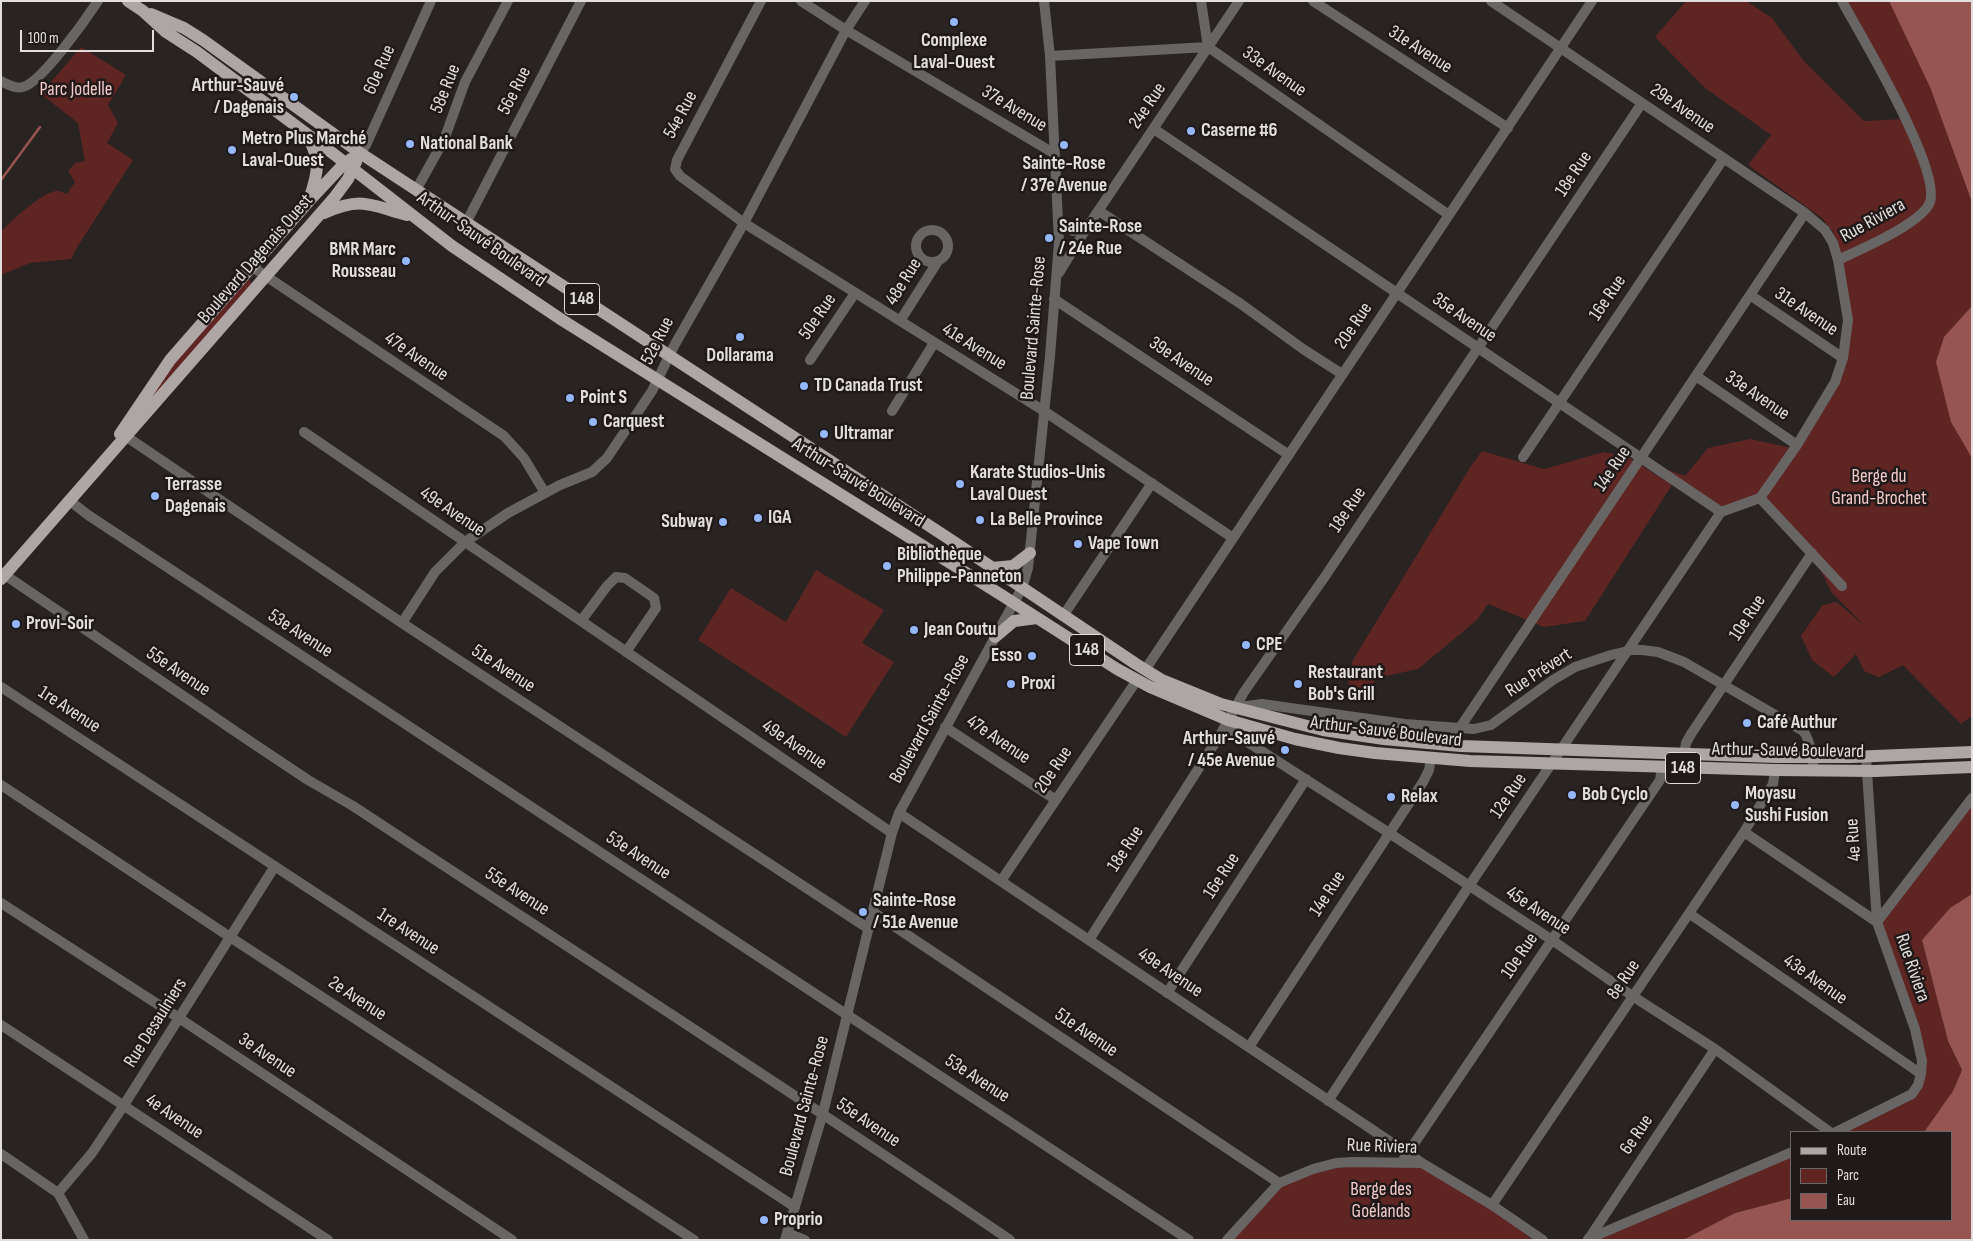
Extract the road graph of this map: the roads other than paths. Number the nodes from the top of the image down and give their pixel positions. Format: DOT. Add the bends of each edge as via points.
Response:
graph roads {
  1 [pos="98,1"];
  2 [pos="128,1"];
  3 [pos="431,1"];
  4 [pos="508,1"];
  5 [pos="581,1"];
  6 [pos="761,1"];
  7 [pos="802,1"];
  8 [pos="865,1"];
  9 [pos="1044,1"];
  10 [pos="1202,1"];
  11 [pos="1239,1"];
  12 [pos="1312,1"];
  13 [pos="1491,1"];
  14 [pos="1592,1"];
  15 [pos="1841,2"];
  16 [pos="143,11"];
  17 [pos="846,30"];
  18 [pos="1208,47"];
  19 [pos="1561,48"];
  20 [pos="1050,56"];
  21 [pos="1,81"];
  22 [pos="1642,103"];
  23 [pos="1154,128"];
  24 [pos="1508,128"];
  25 [pos="307,135"];
  26 [pos="360,153"];
  27 [pos="1055,154"];
  28 [pos="1724,158"];
  29 [pos="349,166"];
  30 [pos="416,190"];
  31 [pos="309,200"];
  32 [pos="1098,211"];
  33 [pos="1805,213"];
  34 [pos="1450,215"];
  35 [pos="319,216"];
  36 [pos="414,217"];
  37 [pos="1059,222"];
  38 [pos="466,223"];
  39 [pos="744,223"];
  40 [pos="1086,230"];
  41 [pos="1838,260"];
  42 [pos="938,261"];
  43 [pos="251,266"];
  44 [pos="266,277"];
  45 [pos="1056,279"];
  46 [pos="855,292"];
  47 [pos="1397,293"];
  48 [pos="1750,295"];
  49 [pos="1054,299"];
  50 [pos="900,321"];
  51 [pos="934,343"];
  52 [pos="1478,348"];
  53 [pos="669,357"];
  54 [pos="1843,358"];
  55 [pos="810,360"];
  56 [pos="1342,374"];
  57 [pos="1696,376"];
  58 [pos="658,380"];
  59 [pos="1559,403"];
  60 [pos="892,411"];
  61 [pos="1044,411"];
  62 [pos="304,432"];
  63 [pos="123,435"];
  64 [pos="1797,445"];
  65 [pos="1289,455"];
  66 [pos="1523,457"];
  67 [pos="1641,458"];
  68 [pos="1152,483"];
  69 [pos="545,493"];
  70 [pos="1760,498"];
  71 [pos="70,500"];
  72 [pos="1721,512"];
  73 [pos="1233,538"];
  74 [pos="465,542"];
  75 [pos="1030,553"];
  76 [pos="1812,553"];
  77 [pos="992,568"];
  78 [pos="3,577"];
  79 [pos="1842,586"];
  80 [pos="1022,588"];
  81 [pos="1014,602"];
  82 [pos="1062,616"];
  83 [pos="1037,618"];
  84 [pos="581,621"];
  85 [pos="402,623"];
  86 [pos="995,637"];
  87 [pos="1628,650"];
  88 [pos="626,652"];
  89 [pos="1141,675"];
  90 [pos="1725,684"];
  91 [pos="1,686"];
  92 [pos="1236,708"];
  93 [pos="1228,720"];
  94 [pos="945,727"];
  95 [pos="1459,730"];
  96 [pos="1452,745"];
  97 [pos="1561,749"];
  98 [pos="1972,752"];
  99 [pos="1684,754"];
  100 [pos="1813,757"];
  101 [pos="1866,757"];
  102 [pos="1431,758"];
  103 [pos="1552,764"];
  104 [pos="1662,767"];
  105 [pos="1972,767"];
  106 [pos="1775,770"];
  107 [pos="1814,771"];
  108 [pos="1866,771"];
  109 [pos="1306,779"];
  110 [pos="1,785"];
  111 [pos="1972,798"];
  112 [pos="1056,800"];
  113 [pos="899,813"];
  114 [pos="1744,832"];
  115 [pos="892,833"];
  116 [pos="1389,833"];
  117 [pos="275,866"];
  118 [pos="1001,881"];
  119 [pos="1469,886"];
  120 [pos="1,903"];
  121 [pos="873,912"];
  122 [pos="1690,914"];
  123 [pos="1877,922"];
  124 [pos="869,929"];
  125 [pos="230,937"];
  126 [pos="1089,940"];
  127 [pos="1552,940"];
  128 [pos="1167,993"];
  129 [pos="1634,997"];
  130 [pos="847,1015"];
  131 [pos="179,1018"];
  132 [pos="1,1024"];
  133 [pos="1249,1047"];
  134 [pos="1716,1049"];
  135 [pos="1921,1074"];
  136 [pos="1328,1100"];
  137 [pos="124,1105"];
  138 [pos="823,1113"];
  139 [pos="1829,1131"];
  140 [pos="1838,1131"];
  141 [pos="1790,1153"];
  142 [pos="1,1154"];
  143 [pos="1408,1154"];
  144 [pos="1401,1163"];
  145 [pos="1422,1163"];
  146 [pos="1278,1183"];
  147 [pos="58,1194"];
  148 [pos="1492,1205"];
  149 [pos="795,1208"];
  150 [pos="786,1236"];
  151 [pos="84,1240"];
  152 [pos="328,1240"];
  153 [pos="512,1240"];
  154 [pos="694,1240"];
  155 [pos="805,1240"];
  156 [pos="1010,1240"];
  157 [pos="1189,1240"];
  158 [pos="1227,1240"];
  159 [pos="1543,1240"];
  160 [pos="1587,1240"];
  1 -- 21 [label="street" via="33,82 22,87"];
  2 -- 16 [label="main road, Arthur-Sauvé Boulevard / 148"];
  3 -- 26 [label="street, 60e Rue"];
  4 -- 30 [label="street, 58e Rue" via="466,82 444,140"];
  5 -- 38 [label="street, 56e Rue"];
  6 -- 39 [label="street, 54e Rue" via="675,169"];
  7 -- 17 [label="street, 37e Avenue"];
  8 -- 17 [label="street, 52e Rue"];
  9 -- 20 [label="street, Boulevard Sainte-Rose"];
  10 -- 18 [label="street"];
  11 -- 18 [label="street, 24e Rue"];
  12 -- 24 [label="street, 31e Avenue"];
  13 -- 19 [label="street, 29e Avenue"];
  14 -- 19 [label="street, 20e Rue"];
  15 -- 41 [label="street, Rue Riviera" via="1907,119 1931,180 1930,202 1918,218"];
  16 -- 25 [label="main road, Arthur-Sauvé Boulevard / 148" via="166,32"];
  16 -- 26 [label="main road, Arthur-Sauvé Boulevard / 148" via="186,29"];
  17 -- 27 [label="street, 37e Avenue"];
  17 -- 39 [label="street, 52e Rue"];
  18 -- 20 [label="street"];
  18 -- 23 [label="street, 24e Rue"];
  18 -- 34 [label="street, 33e Avenue"];
  19 -- 22 [label="street, 29e Avenue"];
  19 -- 24 [label="street, 20e Rue"];
  20 -- 27 [label="street, Boulevard Sainte-Rose"];
  22 -- 28 [label="street, 29e Avenue"];
  22 -- 52 [label="street, 18e Rue"];
  23 -- 32 [label="street, 24e Rue"];
  23 -- 47 [label="street, 35e Avenue"];
  24 -- 34 [label="street, 20e Rue"];
  25 -- 29 [label="main road, Arthur-Sauvé Boulevard / 148"];
  25 -- 31 [label="main road" via="318,163"];
  26 -- 29 [label="main road, Boulevard Dagenais Ouest"];
  26 -- 30 [label="main road, Arthur-Sauvé Boulevard / 148"];
  27 -- 37 [label="street, Boulevard Sainte-Rose"];
  28 -- 33 [label="street, 29e Avenue"];
  28 -- 59 [label="street, 16e Rue"];
  29 -- 31 [label="main road, Boulevard Dagenais Ouest"];
  29 -- 35 [label="main road, Boulevard Dagenais Ouest" via="343,186"];
  29 -- 36 [label="main road, Arthur-Sauvé Boulevard / 148"];
  30 -- 38 [label="main road, Arthur-Sauvé Boulevard / 148"];
  31 -- 43 [label="main road, Boulevard Dagenais Ouest"];
  32 -- 40 [label="street, 24e Rue"];
  32 -- 56 [label="street"];
  33 -- 41 [label="street, 29e Avenue" via="1825,230"];
  33 -- 48 [label="street, 14e Rue"];
  34 -- 47 [label="street, 20e Rue"];
  35 -- 36 [label="main road" via="360,202"];
  35 -- 44 [label="main road, Boulevard Dagenais Ouest"];
  36 -- 58 [label="main road, Arthur-Sauvé Boulevard / 148" via="488,271"];
  37 -- 40 [label="street" via="1073,231"];
  37 -- 45 [label="street, Boulevard Sainte-Rose"];
  38 -- 53 [label="main road, Arthur-Sauvé Boulevard / 148"];
  39 -- 46 [label="street, 41e Avenue"];
  39 -- 53 [label="street, 52e Rue"];
  40 -- 45 [label="street, 24e Rue"];
  41 -- 54 [label="street, Rue Riviera" via="1848,320"];
  42 -- 50 [label="street, 48e Rue"];
  43 -- 44 [label="street, 47e Avenue"];
  43 -- 63 [label="main road, Boulevard Dagenais Ouest" via="160,372"];
  44 -- 63 [label="main road, Boulevard Dagenais Ouest"];
  44 -- 69 [label="street, 47e Avenue" via="504,436 524,458"];
  45 -- 49 [label="street, Boulevard Sainte-Rose"];
  46 -- 50 [label="street, 41e Avenue"];
  46 -- 55 [label="street, 50e Rue"];
  47 -- 52 [label="street, 35e Avenue"];
  47 -- 56 [label="street, 20e Rue"];
  48 -- 54 [label="street, 31e Avenue"];
  48 -- 57 [label="street, 14e Rue"];
  49 -- 61 [label="street, Boulevard Sainte-Rose"];
  49 -- 65 [label="street, 39e Avenue"];
  50 -- 51 [label="street, 41e Avenue"];
  51 -- 60 [label="street"];
  51 -- 61 [label="street, 41e Avenue"];
  52 -- 59 [label="street, 35e Avenue"];
  52 -- 92 [label="street, 18e Rue"];
  53 -- 58 [label="street, 52e Rue"];
  53 -- 77 [label="main road, Arthur-Sauvé Boulevard / 148"];
  54 -- 64 [label="street, Rue Riviera" via="1835,382"];
  56 -- 65 [label="street, 20e Rue"];
  57 -- 64 [label="street, 33e Avenue"];
  57 -- 67 [label="street, 14e Rue"];
  58 -- 69 [label="street, 52e Rue" via="600,467"];
  58 -- 81 [label="main road, Arthur-Sauvé Boulevard / 148"];
  59 -- 66 [label="street, 16e Rue"];
  59 -- 67 [label="street, 35e Avenue"];
  61 -- 68 [label="street, 41e Avenue"];
  61 -- 75 [label="street, Boulevard Sainte-Rose"];
  62 -- 74 [label="street, 49e Avenue"];
  63 -- 71 [label="main road, Boulevard Dagenais Ouest"];
  63 -- 85 [label="street, 51e Avenue"];
  64 -- 70 [label="street, Rue Riviera"];
  65 -- 73 [label="street, 20e Rue"];
  67 -- 72 [label="street, 35e Avenue"];
  67 -- 95 [label="street, 14e Rue"];
  68 -- 73 [label="street, 41e Avenue"];
  68 -- 82 [label="street"];
  69 -- 74 [label="street, 52e Rue"];
  70 -- 72 [label="street"];
  70 -- 76 [label="street"];
  71 -- 78 [label="main road, Boulevard Dagenais Ouest"];
  71 -- 130 [label="street, 53e Avenue" via="88,515"];
  72 -- 87 [label="street, 12e Rue"];
  73 -- 89 [label="street, 20e Rue"];
  74 -- 84 [label="street, 49e Avenue"];
  74 -- 85 [label="street, 52e Rue" via="435,572"];
  75 -- 77 [label="main road" via="1013,566"];
  75 -- 80 [label="street, Boulevard Sainte-Rose"];
  76 -- 79 [label="street"];
  76 -- 90 [label="street, 10e Rue"];
  77 -- 80 [label="main road, Arthur-Sauvé Boulevard / 148"];
  78 -- 138 [label="street, 55e Avenue" via="308,780 353,806"];
  80 -- 81 [label="street, Boulevard Sainte-Rose"];
  80 -- 82 [label="main road, Arthur-Sauvé Boulevard / 148"];
  81 -- 83 [label="main road, Arthur-Sauvé Boulevard / 148"];
  81 -- 86 [label="street, Boulevard Sainte-Rose"];
  82 -- 89 [label="main road, Arthur-Sauvé Boulevard / 148"];
  83 -- 86 [label="main road" via="1014,622"];
  83 -- 89 [label="main road, Arthur-Sauvé Boulevard / 148" via="1097,657"];
  84 -- 88 [label="street, 49e Avenue"];
  84 -- 88 [label="street" via="616,577 626,578 654,598 656,608"];
  85 -- 124 [label="street, 51e Avenue"];
  86 -- 94 [label="street, Boulevard Sainte-Rose"];
  87 -- 90 [label="street, Rue Prévert" via="1666,654"];
  87 -- 95 [label="street, Rue Prévert" via="1568,670 1491,725"];
  87 -- 97 [label="street, 12e Rue"];
  88 -- 115 [label="street, 49e Avenue"];
  89 -- 92 [label="main road, Arthur-Sauvé Boulevard / 148"];
  89 -- 93 [label="main road, Arthur-Sauvé Boulevard / 148"];
  89 -- 112 [label="street, 20e Rue"];
  90 -- 99 [label="street, 10e Rue" via="1688,739"];
  90 -- 100 [label="street, Rue Prévert" via="1803,731"];
  91 -- 117 [label="street, 1re Avenue"];
  92 -- 93 [label="street, 18e Rue"];
  92 -- 95 [label="street, Rue Prévert" via="1262,704"];
  92 -- 96 [label="main road, Arthur-Sauvé Boulevard / 148" via="1323,730"];
  93 -- 102 [label="main road, Arthur-Sauvé Boulevard / 148" via="1295,740"];
  93 -- 109 [label="street, 45e Avenue" via="1236,734"];
  93 -- 126 [label="street, 18e Rue"];
  94 -- 112 [label="street, 47e Avenue"];
  94 -- 113 [label="street, Boulevard Sainte-Rose"];
  95 -- 96 [label="street, 14e Rue"];
  96 -- 97 [label="main road, Arthur-Sauvé Boulevard / 148"];
  97 -- 99 [label="main road, Arthur-Sauvé Boulevard / 148"];
  97 -- 103 [label="street, 12e Rue"];
  98 -- 101 [label="main road, Arthur-Sauvé Boulevard / 148"];
  99 -- 100 [label="main road, Arthur-Sauvé Boulevard / 148"];
  100 -- 101 [label="main road, Arthur-Sauvé Boulevard / 148"];
  100 -- 107 [label="street, Rue Prévert"];
  101 -- 108 [label="street, 4e Rue"];
  102 -- 103 [label="main road, Arthur-Sauvé Boulevard / 148"];
  102 -- 116 [label="street, 14e Rue" via="1423,782"];
  103 -- 104 [label="main road, Arthur-Sauvé Boulevard / 148"];
  103 -- 119 [label="street, 12e Rue"];
  104 -- 106 [label="main road, Arthur-Sauvé Boulevard / 148"];
  104 -- 127 [label="street, 10e Rue" via="1660,780"];
  105 -- 108 [label="main road, Arthur-Sauvé Boulevard / 148"];
  106 -- 107 [label="main road, Arthur-Sauvé Boulevard / 148"];
  106 -- 114 [label="street, 8e Rue" via="1773,784"];
  107 -- 108 [label="main road, Arthur-Sauvé Boulevard / 148"];
  108 -- 123 [label="street, 4e Rue"];
  109 -- 116 [label="street, 45e Avenue"];
  109 -- 128 [label="street, 16e Rue"];
  110 -- 125 [label="street, 2e Avenue"];
  111 -- 123 [label="street, Rue Riviera"];
  112 -- 118 [label="street, 20e Rue"];
  113 -- 115 [label="street, Boulevard Sainte-Rose"];
  113 -- 118 [label="street, 49e Avenue"];
  114 -- 122 [label="street, 8e Rue"];
  114 -- 123 [label="street"];
  115 -- 121 [label="street, Boulevard Sainte-Rose"];
  116 -- 119 [label="street, 45e Avenue"];
  116 -- 133 [label="street, 14e Rue"];
  117 -- 125 [label="street, Rue Desaulniers"];
  117 -- 149 [label="street, 1re Avenue"];
  118 -- 126 [label="street, 49e Avenue"];
  119 -- 127 [label="street, 45e Avenue"];
  119 -- 136 [label="street, 12e Rue"];
  120 -- 131 [label="street, 3e Avenue"];
  121 -- 124 [label="street, Boulevard Sainte-Rose"];
  121 -- 146 [label="street, 51e Avenue"];
  122 -- 129 [label="street, 8e Rue"];
  122 -- 135 [label="street, 43e Avenue"];
  123 -- 135 [label="street, Rue Riviera" via="1915,1029 1922,1061"];
  124 -- 130 [label="street, Boulevard Sainte-Rose"];
  125 -- 131 [label="street, Rue Desaulniers"];
  125 -- 154 [label="street, 2e Avenue"];
  126 -- 128 [label="street, 49e Avenue"];
  127 -- 129 [label="street, 45e Avenue"];
  127 -- 143 [label="street, 10e Rue"];
  128 -- 133 [label="street, 49e Avenue"];
  129 -- 134 [label="street, 45e Avenue"];
  129 -- 148 [label="street, 8e Rue"];
  130 -- 138 [label="street, Boulevard Sainte-Rose"];
  130 -- 157 [label="street, 53e Avenue"];
  131 -- 137 [label="street, Rue Desaulniers"];
  131 -- 153 [label="street, 3e Avenue"];
  132 -- 137 [label="street, 4e Avenue"];
  133 -- 136 [label="street, 49e Avenue"];
  134 -- 139 [label="street, 45e Avenue"];
  134 -- 160 [label="street, 6e Rue"];
  135 -- 140 [label="street" via="1912,1094"];
  136 -- 143 [label="street, 49e Avenue"];
  137 -- 147 [label="street, Rue Desaulniers" via="92,1153"];
  137 -- 152 [label="street, 4e Avenue"];
  138 -- 149 [label="street, Boulevard Sainte-Rose"];
  138 -- 156 [label="street, 55e Avenue"];
  141 -- 160 [label="street"];
  142 -- 147 [label="street"];
  143 -- 144 [label="street, 10e Rue"];
  143 -- 145 [label="street, 49e Avenue"];
  144 -- 145 [label="street, Rue Riviera"];
  144 -- 146 [label="street, Rue Riviera" via="1336,1163"];
  145 -- 148 [label="street, Rue Riviera"];
  146 -- 158 [label="street, Rue Riviera"];
  147 -- 151 [label="street"];
  148 -- 159 [label="street, Rue Riviera"];
  149 -- 150 [label="street, Boulevard Sainte-Rose"];
  150 -- 155 [label="street"];
}
